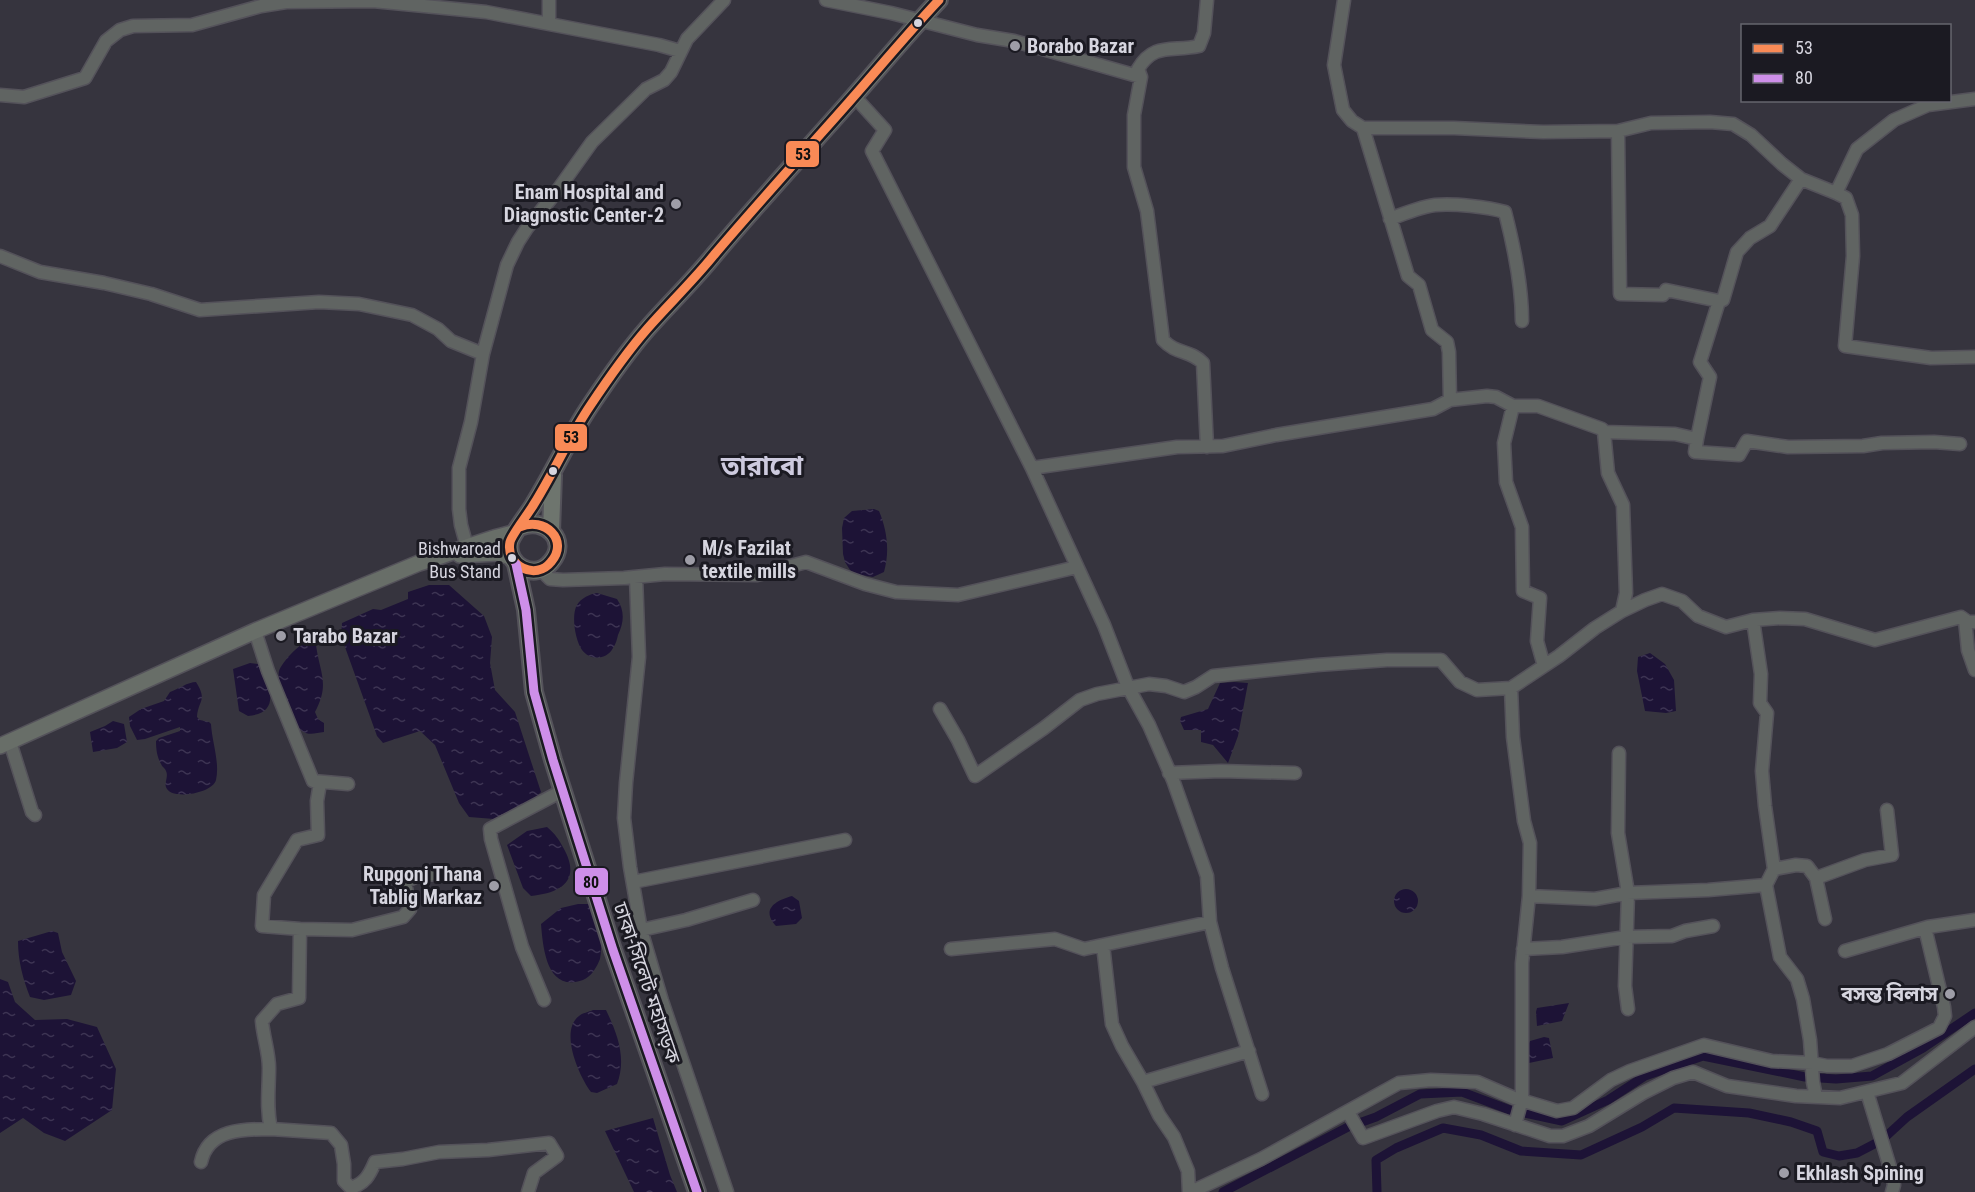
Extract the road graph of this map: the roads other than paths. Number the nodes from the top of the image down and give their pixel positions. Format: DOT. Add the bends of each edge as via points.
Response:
graph roads {
  1 [pos="308,0"];
  2 [pos="549,0"];
  3 [pos="724,0"];
  4 [pos="826,0"];
  5 [pos="939,0"];
  6 [pos="1207,0"];
  7 [pos="1344,0"];
  8 [pos="373,1"];
  9 [pos="920,21"];
  10 [pos="549,24"];
  11 [pos="680,51"];
  12 [pos="1141,77"];
  13 [pos="0,95"];
  14 [pos="854,96"];
  15 [pos="1975,99"];
  16 [pos="1363,128"];
  17 [pos="1618,131"];
  18 [pos="1801,179"];
  19 [pos="1836,193"];
  20 [pos="1390,219"];
  21 [pos="0,256"];
  22 [pos="1719,301"];
  23 [pos="1522,321"];
  24 [pos="483,354"];
  25 [pos="1975,357"];
  26 [pos="1450,400"];
  27 [pos="1513,406"];
  28 [pos="1604,432"];
  29 [pos="1697,439"];
  30 [pos="1960,444"];
  31 [pos="1207,447"];
  32 [pos="1032,468"];
  33 [pos="553,471"];
  34 [pos="517,530"];
  35 [pos="551,532"];
  36 [pos="468,550"];
  37 [pos="514,561"];
  38 [pos="1077,567"];
  39 [pos="540,570"];
  40 [pos="636,577"];
  41 [pos="526,610"];
  42 [pos="1622,611"];
  43 [pos="1753,620"];
  44 [pos="1970,621"];
  45 [pos="255,631"];
  46 [pos="1544,666"];
  47 [pos="1975,670"];
  48 [pos="1128,687"];
  49 [pos="1511,688"];
  50 [pos="940,709"];
  51 [pos="5,744"];
  52 [pos="1619,753"];
  53 [pos="1170,773"];
  54 [pos="1295,773"];
  55 [pos="320,783"];
  56 [pos="348,784"];
  57 [pos="562,791"];
  58 [pos="1887,810"];
  59 [pos="35,815"];
  60 [pos="845,840"];
  61 [pos="1774,869"];
  62 [pos="445,873"];
  63 [pos="1816,878"];
  64 [pos="633,882"];
  65 [pos="1766,885"];
  66 [pos="1628,892"];
  67 [pos="1529,896"];
  68 [pos="753,900"];
  69 [pos="1825,919"];
  70 [pos="1975,920"];
  71 [pos="1210,922"];
  72 [pos="1713,926"];
  73 [pos="1925,928"];
  74 [pos="300,929"];
  75 [pos="641,930"];
  76 [pos="1626,937"];
  77 [pos="1103,945"];
  78 [pos="951,949"];
  79 [pos="1523,949"];
  80 [pos="1845,951"];
  81 [pos="544,1000"];
  82 [pos="1628,1009"];
  83 [pos="1975,1027"];
  84 [pos="1249,1051"];
  85 [pos="1812,1064"];
  86 [pos="1143,1082"];
  87 [pos="1868,1092"];
  88 [pos="1262,1094"];
  89 [pos="1816,1097"];
  90 [pos="1522,1101"];
  91 [pos="1348,1112"];
  92 [pos="1515,1125"];
  93 [pos="271,1129"];
  94 [pos="201,1162"];
  95 [pos="528,1192"];
  96 [pos="697,1192"];
  97 [pos="727,1192"];
  98 [pos="1190,1192"];
  99 [pos="1892,1192"];
  1 -- 8 [label="street"];
  1 -- 13 [label="street" via="261,6 192,25 133,26 120,30 106,41 85,78 24,97"];
  2 -- 10 [label="street"];
  3 -- 11 [label="street"];
  4 -- 9 [label="street"];
  5 -- 9 [label="highway"];
  6 -- 12 [label="street" via="1199,45 1158,50 1145,57 1138,69"];
  7 -- 16 [label="street" via="1334,65 1343,110"];
  8 -- 10 [label="street" via="486,12"];
  9 -- 12 [label="street" via="1014,40"];
  9 -- 14 [label="highway"];
  10 -- 11 [label="street"];
  11 -- 24 [label="street" via="664,81 646,89 592,142 527,228 507,265"];
  12 -- 31 [label="street" via="1134,115 1134,166 1147,211 1163,340 1203,363"];
  14 -- 32 [label="street" via="885,130 872,151"];
  14 -- 33 [label="highway" via="614,370"];
  15 -- 19 [label="street" via="1928,105 1894,120 1857,149"];
  16 -- 17 [label="street"];
  16 -- 20 [label="street"];
  17 -- 18 [label="street" via="1651,123 1733,124"];
  17 -- 22 [label="street" via="1620,294 1663,295 1666,290"];
  18 -- 19 [label="street"];
  18 -- 22 [label="street" via="1770,226 1737,252 1724,300"];
  19 -- 25 [label="street" via="1845,198 1852,215 1853,256 1845,346 1931,358"];
  20 -- 23 [label="street" via="1437,205 1505,212"];
  20 -- 26 [label="street" via="1408,276 1419,285 1432,330 1447,342"];
  21 -- 24 [label="street" via="40,272 104,283 200,310 319,302 359,304 412,315 438,329 450,341"];
  22 -- 29 [label="street" via="1700,362 1710,377"];
  24 -- 36 [label="street" via="459,468 459,509"];
  26 -- 27 [label="street" via="1487,396"];
  26 -- 31 [label="street" via="1433,410"];
  27 -- 28 [label="street" via="1538,406"];
  27 -- 46 [label="street" via="1504,443 1506,482 1522,527 1523,591 1540,598 1537,641"];
  28 -- 29 [label="street" via="1675,434"];
  28 -- 42 [label="street" via="1608,473 1623,505 1626,593"];
  29 -- 30 [label="street" via="1695,452 1738,455 1747,441 1788,447"];
  31 -- 32 [label="street" via="1177,447"];
  32 -- 38 [label="street"];
  33 -- 34 [label="highway"];
  33 -- 35 [label="highway"];
  34 -- 35 [label="highway" via="535,523"];
  34 -- 36 [label="main road"];
  34 -- 37 [label="highway" via="509,549"];
  35 -- 39 [label="highway" via="556,552 553,560"];
  36 -- 37 [label="main road" via="498,553"];
  36 -- 45 [label="main road" via="419,562"];
  37 -- 39 [label="highway" via="528,570"];
  37 -- 41 [label="highway, ঢাকা-সিলেট মহাসড়ক"];
  38 -- 40 [label="street" via="958,595 896,592 806,562 757,575"];
  38 -- 48 [label="street"];
  39 -- 40 [label="street" via="550,579"];
  39 -- 41 [label="highway, ঢাকা-সিলেট মহাসড়ক"];
  40 -- 64 [label="street" via="639,657 624,818"];
  41 -- 57 [label="highway, ঢাকা-সিলেট মহাসড়ক" via="534,692"];
  42 -- 43 [label="street" via="1662,594 1726,627"];
  42 -- 46 [label="street"];
  43 -- 44 [label="street" via="1805,619 1875,640 1961,616"];
  43 -- 61 [label="street" via="1761,674 1760,703 1767,713 1762,771"];
  44 -- 47 [label="street" via="1968,650"];
  45 -- 51 [label="main road"];
  45 -- 55 [label="street" via="313,781"];
  46 -- 49 [label="street"];
  48 -- 49 [label="street" via="1149,684 1184,692 1213,676 1340,663 1441,660 1460,682 1478,690"];
  48 -- 50 [label="street" via="1080,700 975,776"];
  48 -- 53 [label="street"];
  49 -- 67 [label="street" via="1513,737 1530,843"];
  51 -- 59 [label="street"];
  52 -- 66 [label="street" via="1618,833"];
  53 -- 54 [label="street"];
  53 -- 71 [label="street" via="1207,876"];
  55 -- 56 [label="street"];
  55 -- 74 [label="street" via="318,835 297,840 264,895 262,926"];
  57 -- 81 [label="street" via="490,829 522,947"];
  57 -- 96 [label="highway, ঢাকা-সিলেট মহাসড়ক"];
  58 -- 63 [label="street" via="1892,855"];
  60 -- 64 [label="street"];
  61 -- 63 [label="street" via="1807,866"];
  61 -- 65 [label="street"];
  62 -- 74 [label="street" via="417,876 405,882 410,909 403,917 352,930"];
  63 -- 69 [label="street"];
  64 -- 75 [label="street"];
  65 -- 66 [label="street"];
  65 -- 85 [label="street" via="1780,957 1797,979 1803,999"];
  66 -- 67 [label="street" via="1594,899"];
  66 -- 76 [label="street"];
  67 -- 79 [label="street"];
  68 -- 75 [label="street"];
  70 -- 73 [label="street"];
  71 -- 77 [label="street"];
  71 -- 84 [label="street"];
  72 -- 76 [label="street" via="1672,936"];
  73 -- 80 [label="street"];
  73 -- 85 [label="street" via="1944,1007 1945,1016 1939,1028 1852,1066"];
  74 -- 93 [label="street" via="299,998 277,1004 262,1021 269,1066"];
  75 -- 97 [label="street"];
  76 -- 79 [label="street"];
  76 -- 82 [label="street"];
  77 -- 78 [label="street" via="1084,949 1055,939"];
  77 -- 86 [label="street" via="1112,1024"];
  79 -- 90 [label="street"];
  83 -- 87 [label="street" via="1902,1083"];
  84 -- 86 [label="street"];
  84 -- 88 [label="street"];
  85 -- 89 [label="street"];
  85 -- 90 [label="street" via="1772,1061 1704,1045 1611,1080 1573,1108 1557,1112"];
  86 -- 98 [label="street" via="1174,1137 1188,1171"];
  87 -- 89 [label="street" via="1840,1098"];
  87 -- 99 [label="street" via="1892,1174"];
  89 -- 92 [label="street" via="1727,1086 1693,1072 1673,1078 1589,1126 1563,1136"];
  90 -- 91 [label="street" via="1477,1082 1431,1080 1399,1083"];
  90 -- 92 [label="street"];
  91 -- 92 [label="street" via="1363,1138 1454,1107"];
  91 -- 98 [label="street"];
  93 -- 94 [label="street" via="220,1135 204,1151"];
  93 -- 95 [label="street" via="331,1133 341,1145 344,1181 351,1188 363,1184 375,1162 549,1143 557,1156 534,1173"];
}
